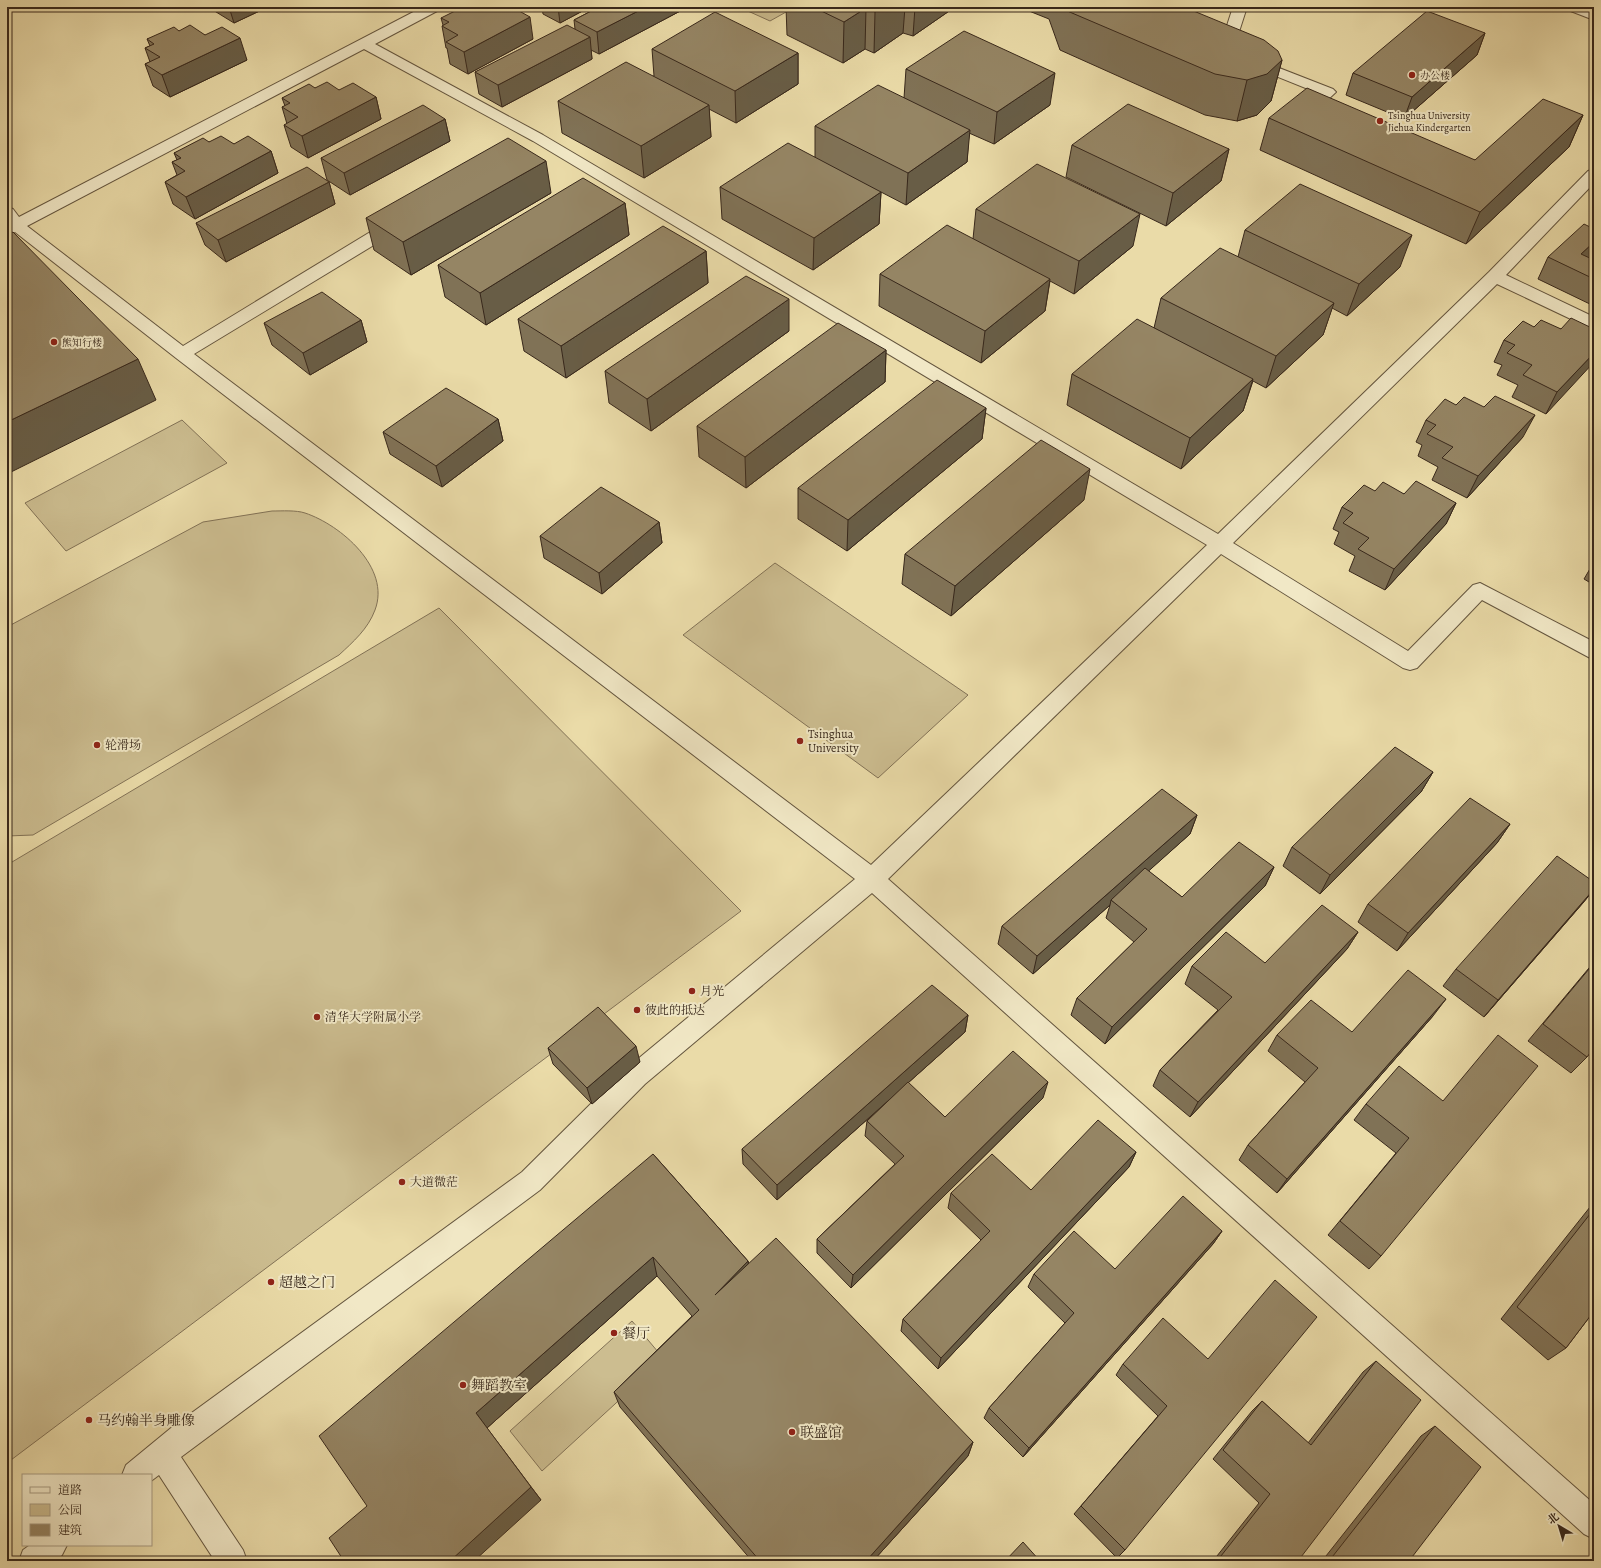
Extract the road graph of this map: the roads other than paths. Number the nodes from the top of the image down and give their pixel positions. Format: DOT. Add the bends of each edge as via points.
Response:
graph roads {
  1 [pos="434,7"];
  2 [pos="1238,7"];
  3 [pos="1573,7"];
  4 [pos="1594,16"];
  5 [pos="1208,43"];
  6 [pos="365,44"];
  7 [pos="1222,49"];
  8 [pos="1331,117"];
  9 [pos="1594,174"];
  10 [pos="410,215"];
  11 [pos="10,223"];
  12 [pos="1495,276"];
  13 [pos="1594,324"];
  14 [pos="182,354"];
  15 [pos="1220,544"];
  16 [pos="1594,652"];
  17 [pos="872,879"];
  18 [pos="162,1454"];
  19 [pos="137,1474"];
  20 [pos="1594,1524"];
  21 [pos="51,1546"];
  22 [pos="34,1561"];
  23 [pos="232,1561"];
  1 -- 6 [label="street"];
  2 -- 7 [label="street" via="1231,35"];
  3 -- 4 [label="street"];
  5 -- 7 [label="street"];
  6 -- 11 [label="street"];
  6 -- 15 [label="street"];
  7 -- 8 [label="street" via="1328,92 1310,108"];
  9 -- 12 [label="street"];
  10 -- 14 [label="street"];
  11 -- 14 [label="street"];
  12 -- 13 [label="street"];
  12 -- 15 [label="street"];
  14 -- 17 [label="street"];
  15 -- 16 [label="street" via="1410,662 1480,590"];
  15 -- 17 [label="street"];
  17 -- 18 [label="street" via="636,1076 531,1181"];
  17 -- 20 [label="street"];
  18 -- 19 [label="street"];
  18 -- 23 [label="street"];
  21 -- 22 [label="street"];
}
